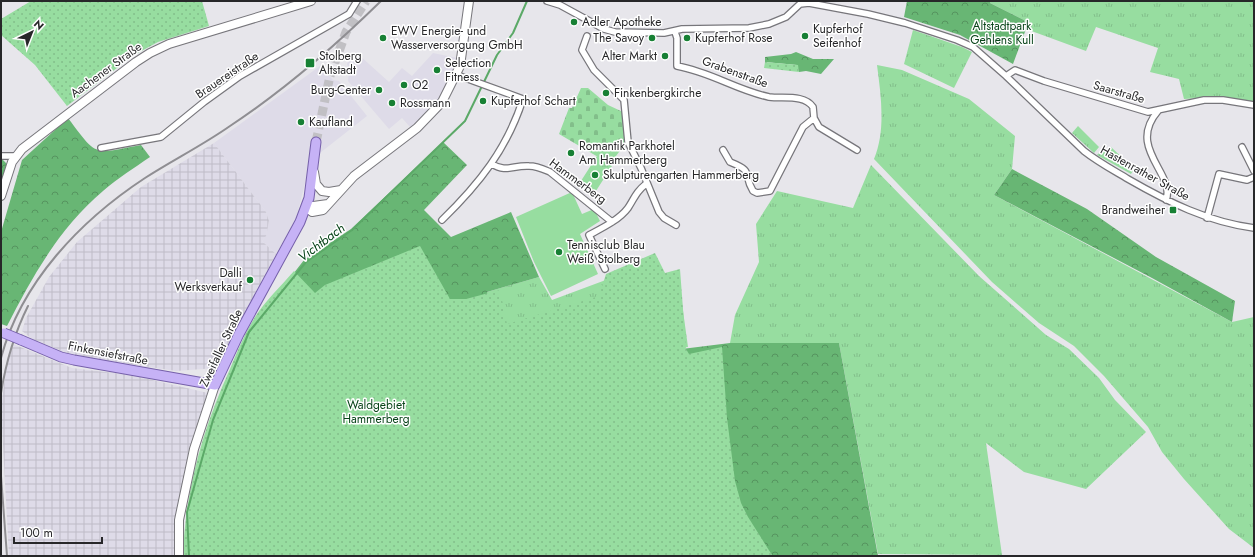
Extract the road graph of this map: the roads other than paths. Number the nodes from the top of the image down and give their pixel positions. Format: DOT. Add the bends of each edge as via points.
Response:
graph roads {
  1 [pos="311,1"];
  2 [pos="357,1"];
  3 [pos="470,1"];
  4 [pos="547,1"];
  5 [pos="675,32"];
  6 [pos="587,36"];
  7 [pos="457,75"];
  8 [pos="1006,76"];
  9 [pos="1254,106"];
  10 [pos="1158,111"];
  11 [pos="814,118"];
  12 [pos="316,142"];
  13 [pos="101,148"];
  14 [pos="1242,148"];
  15 [pos="723,150"];
  16 [pos="857,150"];
  17 [pos="1,156"];
  18 [pos="15,156"];
  19 [pos="492,164"];
  20 [pos="314,167"];
  21 [pos="1254,171"];
  22 [pos="1254,177"];
  23 [pos="647,183"];
  24 [pos="341,190"];
  25 [pos="1,196"];
  26 [pos="1166,200"];
  27 [pos="306,207"];
  28 [pos="1207,218"];
  29 [pos="442,220"];
  30 [pos="612,222"];
  31 [pos="676,225"];
  32 [pos="1254,228"];
  33 [pos="605,269"];
  34 [pos="2,332"];
  35 [pos="215,385"];
  36 [pos="178,556"];
  1 -- 18 [label="street, Aachener Straße" via="150,52 87,98"];
  2 -- 13 [label="street, Brauereistraße" via="349,14 240,76 161,137"];
  3 -- 7 [label="street" via="463,56"];
  4 -- 5 [label="street, Hastenrather Straße" via="615,32"];
  5 -- 8 [label="street, Hastenrather Straße" via="689,29 749,28 781,20 800,4 821,4 905,23 957,40 980,52"];
  5 -- 11 [label="street, Grabenstraße" via="677,66 720,78 752,93 805,100 813,107"];
  6 -- 23 [label="street" via="582,50 588,61 624,100 628,142"];
  7 -- 19 [label="street" via="523,100 512,131"];
  7 -- 24 [label="street" via="442,102 417,128 367,165"];
  8 -- 10 [label="street, Saarstraße" via="1015,70 1144,111"];
  8 -- 26 [label="street, Hastenrather Straße" via="1092,158"];
  9 -- 10 [label="street, Saarstraße" via="1223,100 1204,100"];
  10 -- 26 [label="street" via="1149,126 1148,140 1168,189"];
  11 -- 15 [label="street" via="803,128 770,191 753,191 747,172 741,166 730,162"];
  11 -- 16 [label="street, Grabenstraße" via="819,127"];
  12 -- 20 [label="main road, Zweifaller Straße"];
  14 -- 21 [label="street"];
  17 -- 18 [label="street"];
  18 -- 25 [label="street, Aachener Straße"];
  19 -- 29 [label="street" via="461,202"];
  19 -- 30 [label="street, Hammerberg" via="504,169 539,167 550,172"];
  20 -- 24 [label="street" via="318,188 325,192"];
  20 -- 27 [label="main road, Zweifaller Straße"];
  22 -- 28 [label="street" via="1247,180 1219,174"];
  23 -- 30 [label="street" via="636,192 628,208"];
  23 -- 31 [label="street" via="659,212"];
  24 -- 27 [label="street" via="328,204"];
  26 -- 28 [label="street, Hastenrather Straße"];
  27 -- 35 [label="main road, Zweifaller Straße"];
  28 -- 32 [label="street, Hastenrather Straße"];
  30 -- 33 [label="street" via="589,235"];
  34 -- 35 [label="main road, Finkensiefstraße, bridge" via="67,358"];
  35 -- 36 [label="street, Zweifaller Straße" via="194,449 181,513"];
}
